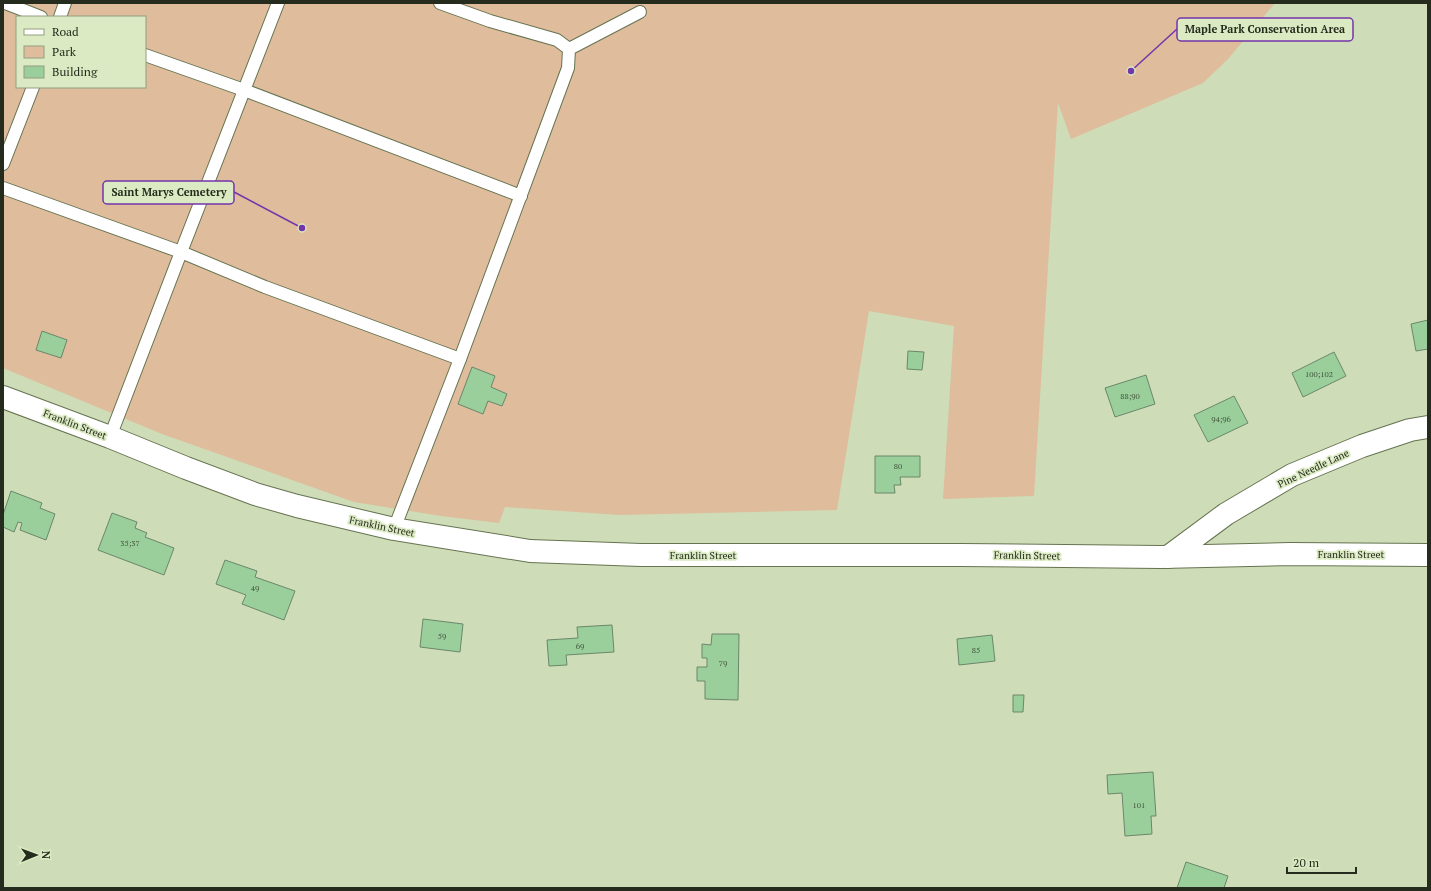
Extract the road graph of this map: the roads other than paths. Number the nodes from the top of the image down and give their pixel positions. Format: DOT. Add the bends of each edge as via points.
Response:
graph roads {
  1 [pos="5,3"];
  2 [pos="65,3"];
  3 [pos="278,3"];
  4 [pos="440,3"];
  5 [pos="640,12"];
  6 [pos="38,16"];
  7 [pos="60,16"];
  8 [pos="569,49"];
  9 [pos="146,55"];
  10 [pos="33,88"];
  11 [pos="244,90"];
  12 [pos="3,164"];
  13 [pos="3,188"];
  14 [pos="521,196"];
  15 [pos="181,252"];
  16 [pos="460,359"];
  17 [pos="3,397"];
  18 [pos="1428,427"];
  19 [pos="110,437"];
  20 [pos="394,529"];
  21 [pos="1428,555"];
  22 [pos="1168,557"];
  1 -- 6 [label="lane"];
  2 -- 7 [label="lane"];
  3 -- 11 [label="lane"];
  4 -- 8 [label="lane" via="490,21 557,40"];
  5 -- 8 [label="lane"];
  8 -- 14 [label="lane" via="568,68"];
  9 -- 11 [label="lane"];
  10 -- 12 [label="lane"];
  11 -- 14 [label="lane"];
  11 -- 15 [label="lane"];
  13 -- 15 [label="lane"];
  14 -- 16 [label="lane"];
  15 -- 16 [label="lane" via="265,287"];
  15 -- 19 [label="lane"];
  16 -- 20 [label="lane"];
  17 -- 19 [label="street, Franklin Street"];
  18 -- 22 [label="street, Pine Needle Lane" via="1410,430 1362,446 1292,475 1226,514"];
  19 -- 20 [label="street, Franklin Street" via="255,494"];
  20 -- 22 [label="street, Franklin Street" via="530,551 583,554"];
  21 -- 22 [label="street, Franklin Street"];
}
